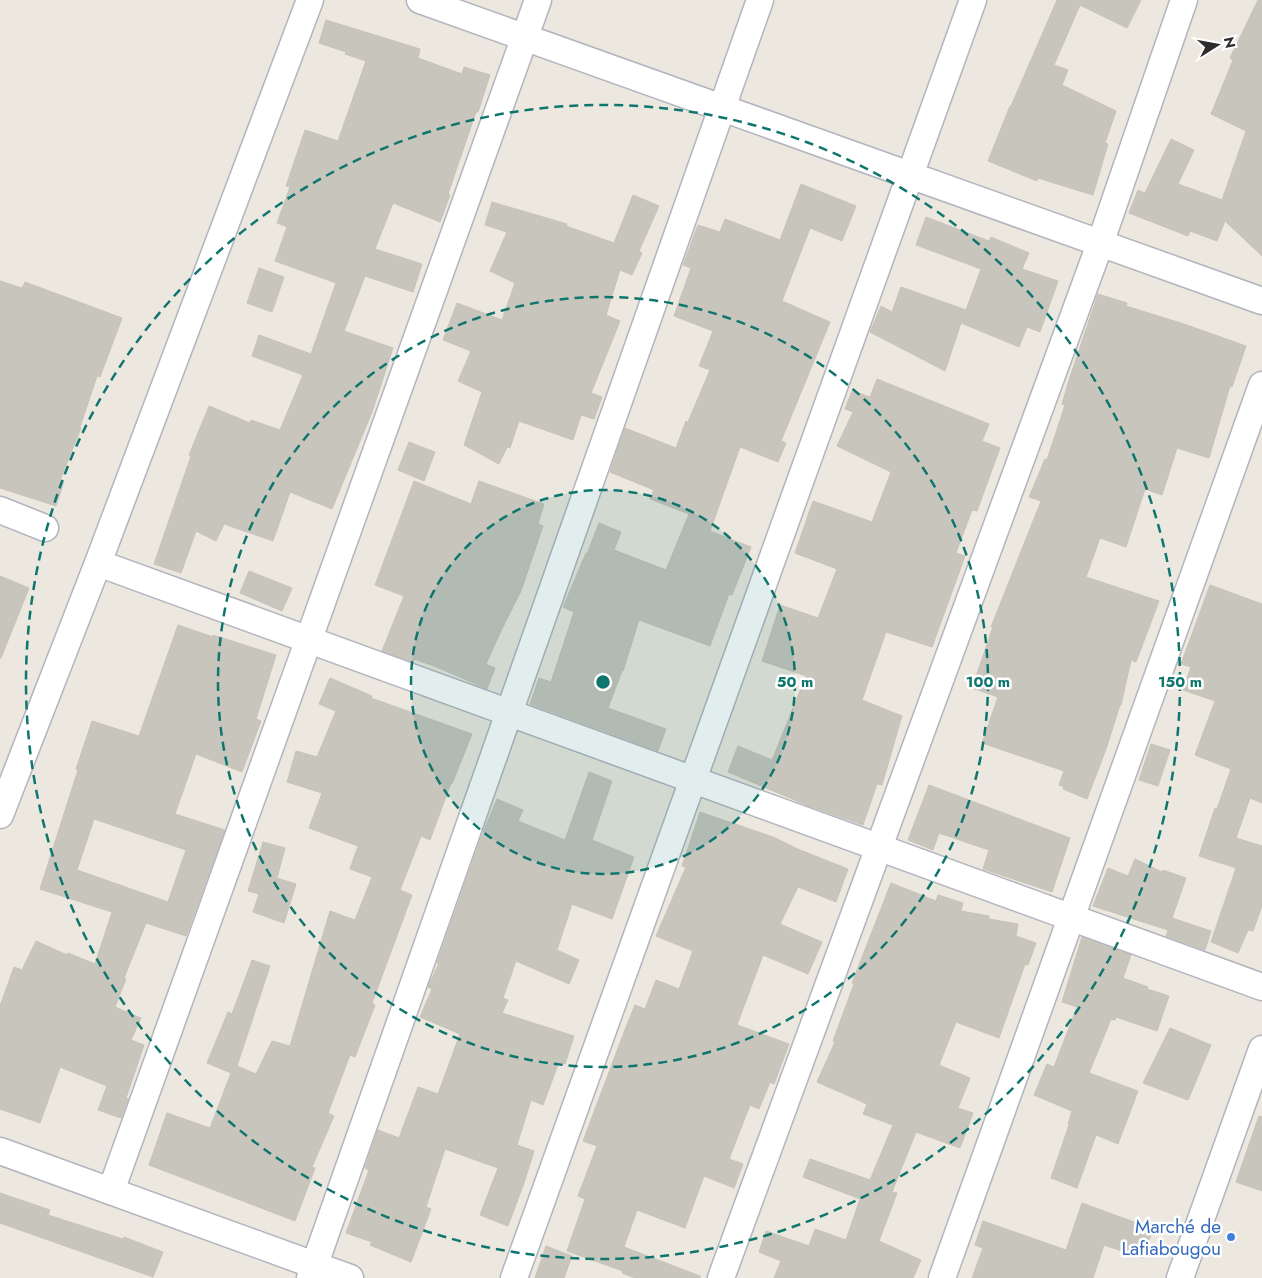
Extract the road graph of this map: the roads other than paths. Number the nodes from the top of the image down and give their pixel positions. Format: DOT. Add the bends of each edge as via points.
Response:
graph roads {
  1 [pos="310,0"];
  2 [pos="420,0"];
  3 [pos="538,0"];
  4 [pos="760,0"];
  5 [pos="973,0"];
  6 [pos="1184,0"];
  7 [pos="525,37"];
  8 [pos="722,108"];
  9 [pos="910,175"];
  10 [pos="1100,244"];
  11 [pos="1262,301"];
  12 [pos="1262,386"];
  13 [pos="0,510"];
  14 [pos="45,528"];
  15 [pos="98,563"];
  16 [pos="309,639"];
  17 [pos="509,712"];
  18 [pos="693,779"];
  19 [pos="0,815"];
  20 [pos="880,847"];
  21 [pos="1071,917"];
  22 [pos="1262,987"];
  23 [pos="1262,1049"];
  24 [pos="0,1151"];
  25 [pos="111,1191"];
  26 [pos="312,1272"];
  27 [pos="350,1278"];
  28 [pos="514,1278"];
  29 [pos="720,1278"];
  30 [pos="942,1278"];
  31 [pos="1180,1278"];
  1 -- 15 [label="street"];
  2 -- 7 [label="street"];
  3 -- 7 [label="street"];
  4 -- 8 [label="street"];
  5 -- 9 [label="street"];
  6 -- 10 [label="street"];
  7 -- 8 [label="street"];
  7 -- 16 [label="street"];
  8 -- 9 [label="street"];
  8 -- 17 [label="street"];
  9 -- 10 [label="street"];
  9 -- 18 [label="street"];
  10 -- 11 [label="street"];
  10 -- 20 [label="street"];
  12 -- 21 [label="street"];
  13 -- 14 [label="street"];
  15 -- 16 [label="street"];
  15 -- 19 [label="street"];
  16 -- 17 [label="street"];
  16 -- 25 [label="street"];
  17 -- 18 [label="street"];
  17 -- 26 [label="street"];
  18 -- 20 [label="street"];
  18 -- 28 [label="street"];
  20 -- 21 [label="street"];
  20 -- 29 [label="street"];
  21 -- 22 [label="street"];
  21 -- 30 [label="street"];
  23 -- 31 [label="street"];
  24 -- 25 [label="street"];
  25 -- 26 [label="street"];
  26 -- 27 [label="street"];
}
